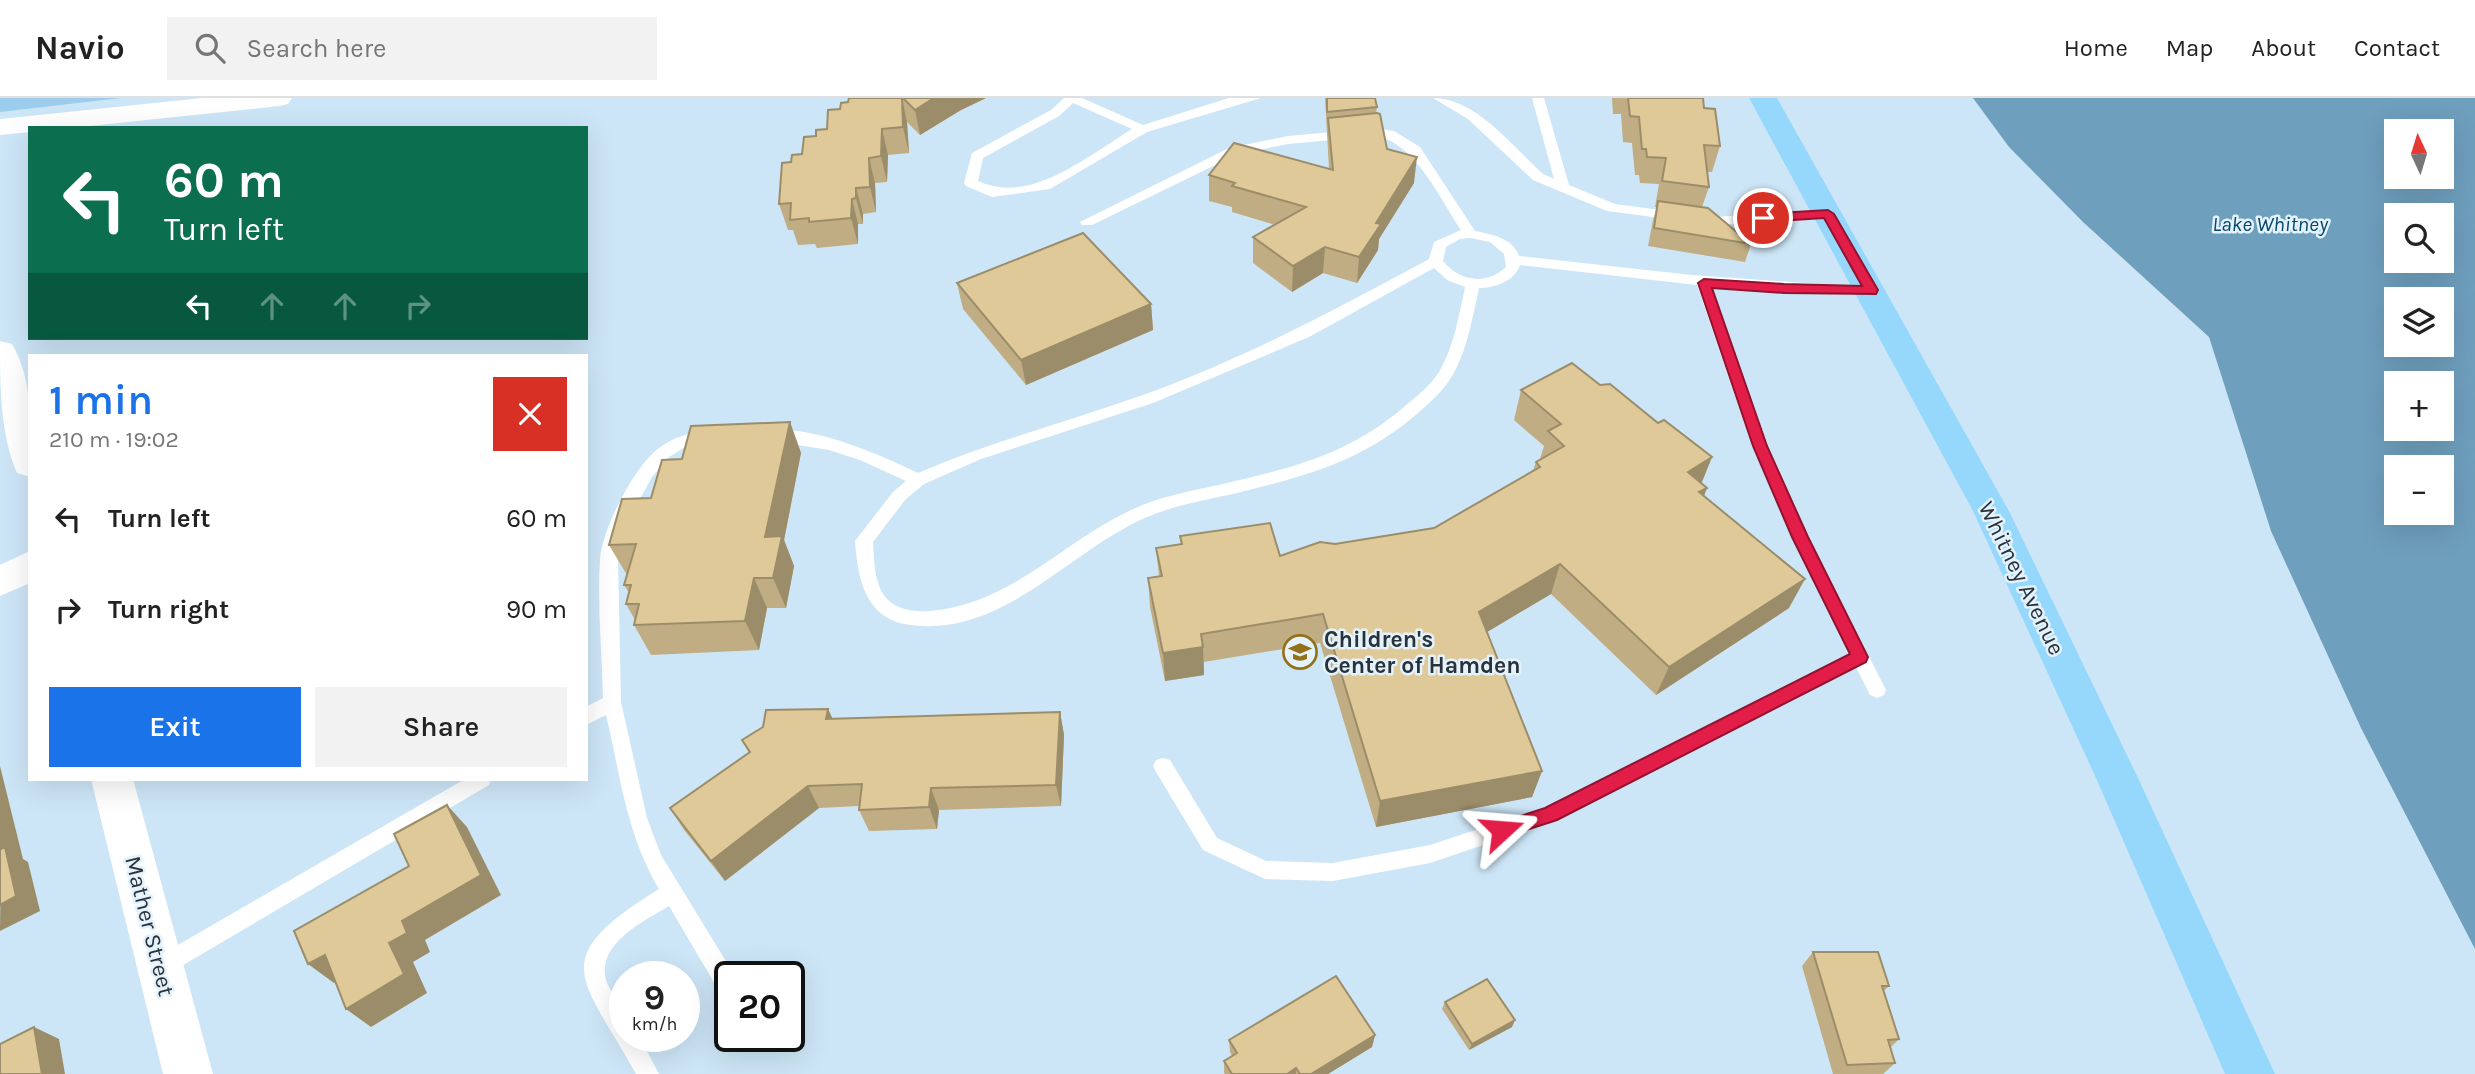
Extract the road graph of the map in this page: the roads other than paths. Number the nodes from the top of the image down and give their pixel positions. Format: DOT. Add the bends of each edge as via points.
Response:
graph roads {
  1 [pos="279,98"];
  2 [pos="1072,98"];
  3 [pos="1255,98"];
  4 [pos="1439,98"];
  5 [pos="1538,98"];
  6 [pos="1763,98"];
  7 [pos="0,127"];
  8 [pos="1142,129"];
  9 [pos="1563,188"];
  10 [pos="1828,214"];
  11 [pos="1087,222"];
  12 [pos="1470,234"];
  13 [pos="1514,260"];
  14 [pos="1436,261"];
  15 [pos="1704,283"];
  16 [pos="1473,284"];
  17 [pos="1871,290"];
  18 [pos="0,352"];
  19 [pos="722,436"];
  20 [pos="758,436"];
  21 [pos="28,457"];
  22 [pos="918,480"];
  23 [pos="28,566"];
  24 [pos="0,582"];
  25 [pos="1860,657"];
  26 [pos="1877,690"];
  27 [pos="612,702"];
  28 [pos="588,716"];
  29 [pos="1163,766"];
  30 [pos="113,781"];
  31 [pos="479,781"];
  32 [pos="672,893"];
  33 [pos="714,963"];
  34 [pos="160,967"];
  35 [pos="609,1004"];
  36 [pos="636,1052"];
  37 [pos="188,1074"];
  38 [pos="649,1074"];
  39 [pos="2250,1074"];
  1 -- 7 [label="street"];
  2 -- 8 [label="lane"];
  2 -- 8 [label="lane" via="1055,113 977,156 971,183 992,193 1045,186"];
  3 -- 8 [label="lane"];
  4 -- 9 [label="lane" via="1472,116 1538,177"];
  5 -- 9 [label="lane"];
  6 -- 10 [label="main road, Whitney Avenue"];
  9 -- 10 [label="lane" via="1612,208 1714,221"];
  10 -- 17 [label="main road, Whitney Avenue"];
  11 -- 12 [label="lane" via="1234,151 1288,140 1375,132 1390,134 1415,150"];
  12 -- 13 [label="lane" via="1504,244"];
  12 -- 14 [label="lane" via="1439,245"];
  13 -- 15 [label="lane"];
  13 -- 16 [label="lane" via="1507,275 1498,281"];
  14 -- 16 [label="lane" via="1449,276"];
  14 -- 22 [label="lane" via="1304,332 1147,399 975,455"];
  15 -- 17 [label="lane"];
  15 -- 25 [label="lane" via="1760,446"];
  16 -- 22 [label="lane" via="1450,367 1433,390 1379,436 1345,454 1285,475 1139,513 991,606 959,617 928,619 904,618 880,604 870,583 864,541 898,496"];
  17 -- 39 [label="main road, Whitney Avenue" via="1992,511"];
  18 -- 21 [label="street"];
  19 -- 27 [label="lane" via="684,440 663,453 646,473 617,526 609,557"];
  20 -- 22 [label="lane" via="810,439 890,465"];
  23 -- 24 [label="street"];
  25 -- 26 [label="lane"];
  25 -- 29 [label="lane" via="1550,814 1430,854 1333,872 1265,870 1210,844"];
  27 -- 28 [label="lane"];
  27 -- 32 [label="lane" via="637,818"];
  30 -- 34 [label="street, Mather Street"];
  31 -- 34 [label="lane"];
  32 -- 33 [label="lane"];
  32 -- 35 [label="lane" via="606,936 596,958 594,978"];
  34 -- 37 [label="street, Mather Street"];
  36 -- 38 [label="lane"];
}
